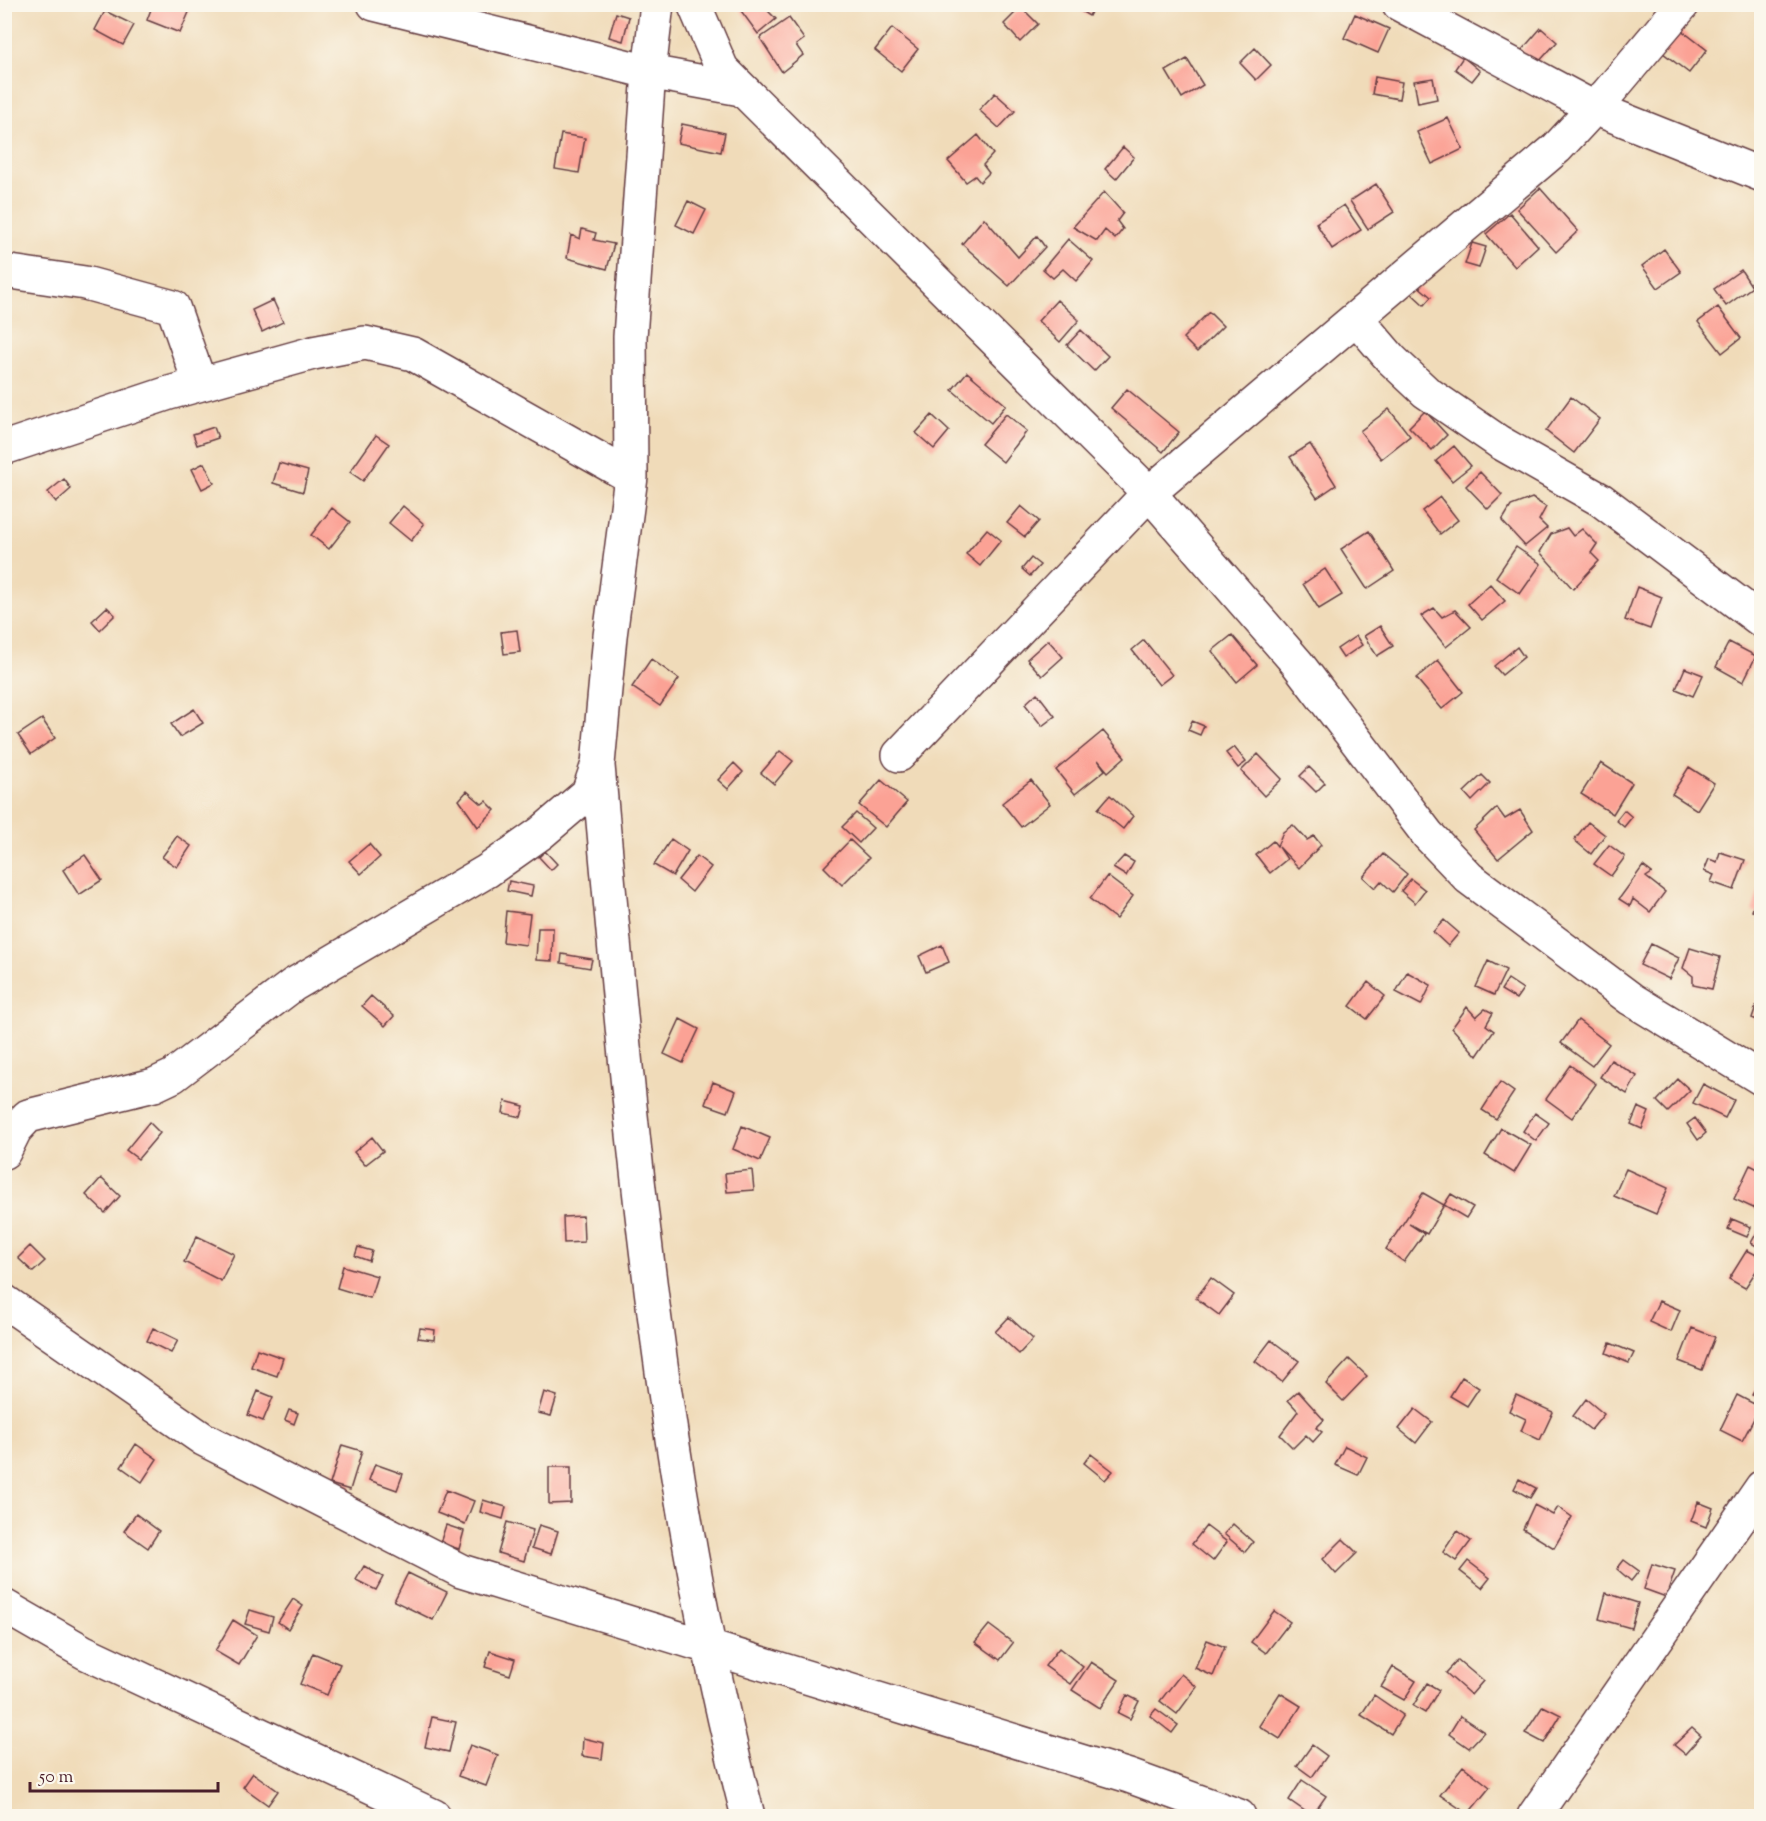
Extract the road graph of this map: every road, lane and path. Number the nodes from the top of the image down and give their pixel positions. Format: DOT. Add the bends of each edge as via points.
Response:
graph roads {
  1 [pos="375,4"];
  2 [pos="657,4"];
  3 [pos="694,4"];
  4 [pos="1399,4"];
  5 [pos="1683,4"];
  6 [pos="650,72"];
  7 [pos="741,89"];
  8 [pos="1594,108"];
  9 [pos="1761,175"];
  10 [pos="4,271"];
  11 [pos="1356,318"];
  12 [pos="200,384"];
  13 [pos="4,448"];
  14 [pos="631,477"];
  15 [pos="1149,493"];
  16 [pos="1761,621"];
  17 [pos="899,755"];
  18 [pos="598,764"];
  19 [pos="1761,1079"];
  20 [pos="4,1152"];
  21 [pos="4,1301"];
  22 [pos="1761,1487"];
  23 [pos="4,1606"];
  24 [pos="709,1647"];
  25 [pos="434,1816"];
  26 [pos="748,1816"];
  27 [pos="1239,1816"];
  28 [pos="1534,1816"];
  1 -- 6 [label="street"];
  2 -- 6 [label="street"];
  3 -- 7 [label="street" via="722,69"];
  4 -- 8 [label="street"];
  5 -- 8 [label="street"];
  6 -- 7 [label="street"];
  6 -- 14 [label="street" via="630,336"];
  7 -- 15 [label="street"];
  8 -- 9 [label="street"];
  8 -- 11 [label="street" via="1557,148"];
  10 -- 12 [label="street" via="85,283 173,307"];
  11 -- 15 [label="street"];
  11 -- 16 [label="street" via="1426,392 1499,442 1601,500"];
  12 -- 13 [label="street"];
  12 -- 14 [label="street" via="365,343 413,354"];
  14 -- 18 [label="street"];
  15 -- 17 [label="street"];
  15 -- 19 [label="street" via="1298,663 1428,835 1469,878 1631,999"];
  18 -- 20 [label="street" via="588,793 487,871 293,985 172,1076 154,1085 28,1116"];
  18 -- 24 [label="street" via="629,1107 663,1396"];
  21 -- 24 [label="street" via="203,1438 461,1571"];
  22 -- 28 [label="street"];
  23 -- 25 [label="street" via="84,1652"];
  24 -- 26 [label="street"];
  24 -- 27 [label="street" via="1129,1776"];
}
